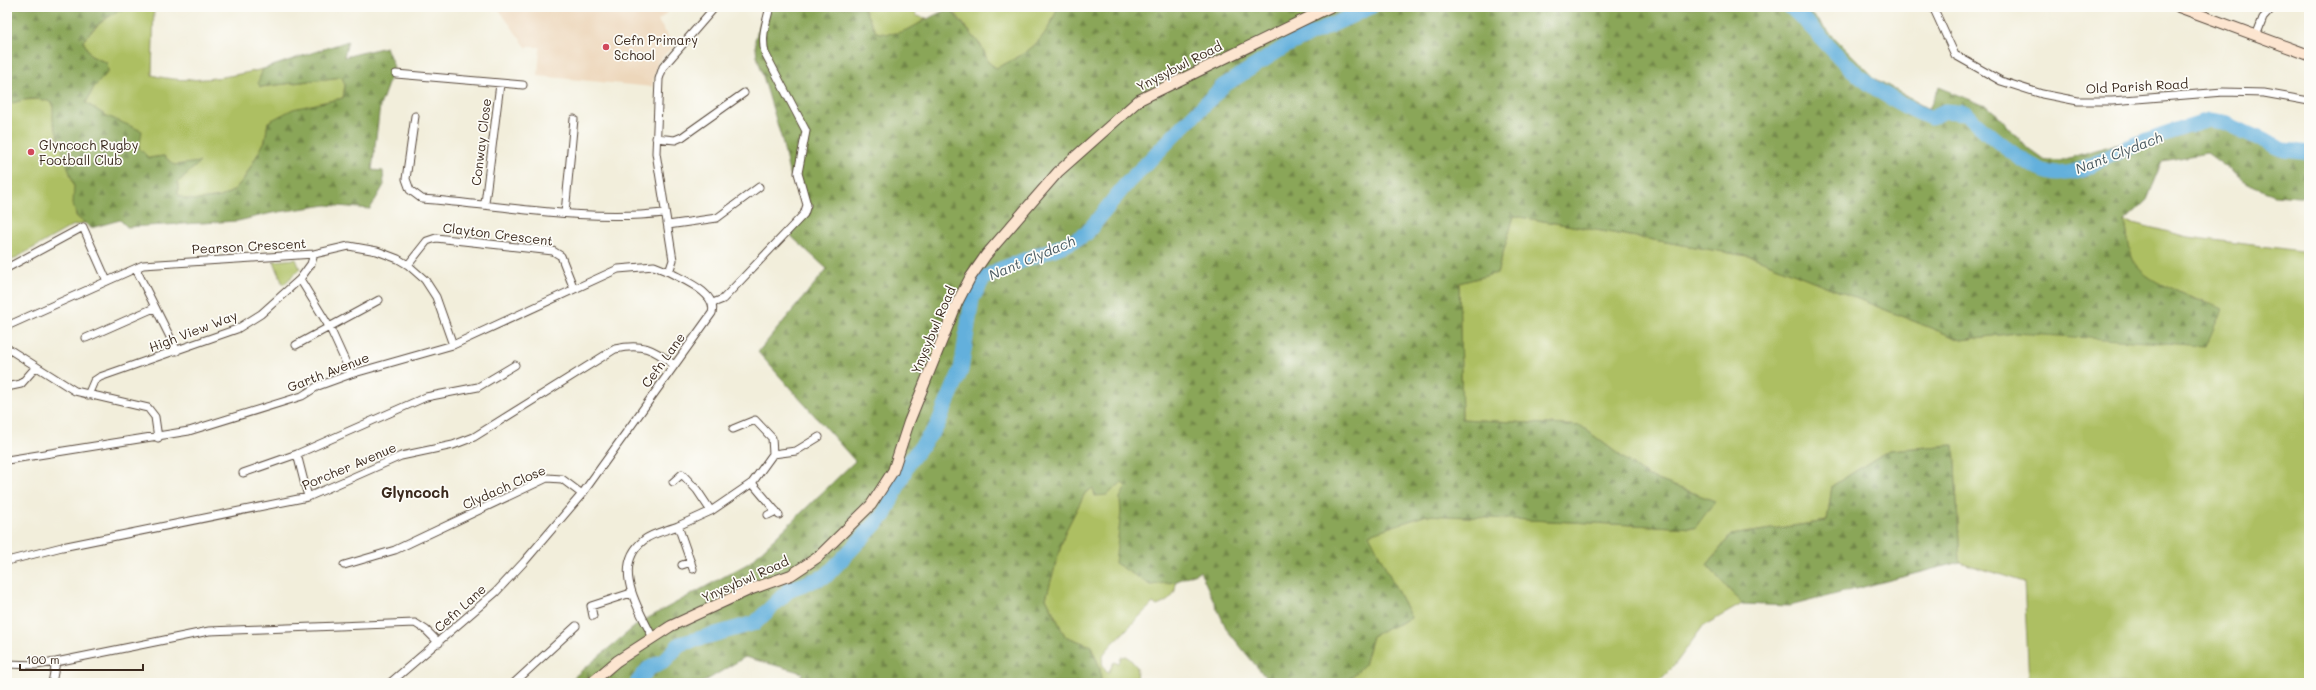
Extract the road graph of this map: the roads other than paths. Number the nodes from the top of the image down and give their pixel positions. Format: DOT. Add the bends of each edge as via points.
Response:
graph roads {
  1 [pos="715,7"];
  2 [pos="770,7"];
  3 [pos="1330,7"];
  4 [pos="1933,7"];
  5 [pos="2179,7"];
  6 [pos="2272,7"];
  7 [pos="2256,36"];
  8 [pos="2309,55"];
  9 [pos="396,74"];
  10 [pos="500,84"];
  11 [pos="523,85"];
  12 [pos="744,93"];
  13 [pos="2309,101"];
  14 [pos="415,116"];
  15 [pos="574,119"];
  16 [pos="656,138"];
  17 [pos="759,188"];
  18 [pos="485,203"];
  19 [pos="565,213"];
  20 [pos="664,213"];
  21 [pos="668,226"];
  22 [pos="314,254"];
  23 [pos="408,264"];
  24 [pos="7,268"];
  25 [pos="136,269"];
  26 [pos="669,272"];
  27 [pos="300,278"];
  28 [pos="107,281"];
  29 [pos="574,288"];
  30 [pos="379,300"];
  31 [pos="713,303"];
  32 [pos="154,308"];
  33 [pos="7,326"];
  34 [pos="330,328"];
  35 [pos="86,338"];
  36 [pos="296,345"];
  37 [pos="453,345"];
  38 [pos="7,348"];
  39 [pos="177,351"];
  40 [pos="515,365"];
  41 [pos="674,365"];
  42 [pos="36,367"];
  43 [pos="351,374"];
  44 [pos="7,387"];
  45 [pos="88,396"];
  46 [pos="733,429"];
  47 [pos="818,437"];
  48 [pos="158,438"];
  49 [pos="297,454"];
  50 [pos="773,454"];
  51 [pos="7,460"];
  52 [pos="243,473"];
  53 [pos="673,482"];
  54 [pos="752,483"];
  55 [pos="582,494"];
  56 [pos="308,497"];
  57 [pos="711,511"];
  58 [pos="768,515"];
  59 [pos="678,526"];
  60 [pos="7,561"];
  61 [pos="344,565"];
  62 [pos="682,565"];
  63 [pos="631,593"];
  64 [pos="593,616"];
  65 [pos="576,626"];
  66 [pos="652,636"];
  67 [pos="439,643"];
  68 [pos="56,662"];
  69 [pos="7,664"];
  70 [pos="52,683"];
  71 [pos="390,683"];
  72 [pos="514,683"];
  73 [pos="591,683"];
  1 -- 16 [label="street" via="660,72"];
  2 -- 31 [label="street" via="763,45 806,131 798,173 807,206 804,214 723,299"];
  3 -- 66 [label="main road, Ynysybwl Road" via="1139,100 1058,172 986,255 970,278 915,407 893,471 871,505 818,557 791,575 748,590"];
  4 -- 13 [label="street, Old Parish Road" via="1955,55 2002,81 2042,94 2078,101 2112,101 2222,92 2264,93"];
  5 -- 7 [label="main road"];
  6 -- 7 [label="street" via="2263,18"];
  7 -- 8 [label="main road"];
  9 -- 10 [label="street, Conway Close"];
  10 -- 11 [label="street, Conway Close"];
  10 -- 18 [label="street, Conway Close"];
  12 -- 16 [label="street" via="682,137 674,140"];
  14 -- 18 [label="street" via="406,179 410,190 422,199"];
  15 -- 19 [label="street"];
  16 -- 20 [label="street" via="657,169"];
  17 -- 21 [label="street" via="717,218"];
  18 -- 19 [label="street"];
  19 -- 20 [label="street" via="637,216"];
  20 -- 21 [label="street"];
  21 -- 26 [label="street" via="673,260"];
  22 -- 23 [label="street, Pearson Crescent" via="349,246 377,252"];
  22 -- 25 [label="street, Pearson Crescent" via="153,263"];
  22 -- 27 [label="street, High View Way" via="311,264"];
  23 -- 29 [label="street, Clayton Crescent" via="427,241 436,238 553,251 562,256"];
  23 -- 37 [label="street, Pearson Crescent" via="432,288"];
  24 -- 28 [label="street" via="84,227"];
  25 -- 28 [label="street, Pearson Crescent"];
  25 -- 32 [label="street"];
  26 -- 29 [label="street, Garth Avenue" via="654,266 618,269"];
  26 -- 31 [label="street, Garth Avenue" via="707,294"];
  27 -- 34 [label="street"];
  27 -- 39 [label="street, High View Way" via="261,314 237,329"];
  28 -- 33 [label="street, Pearson Crescent"];
  29 -- 37 [label="street, Garth Avenue"];
  30 -- 34 [label="street"];
  31 -- 41 [label="street, Cefn Lane" via="712,314"];
  32 -- 35 [label="street"];
  32 -- 39 [label="street"];
  34 -- 36 [label="street"];
  34 -- 43 [label="street"];
  37 -- 43 [label="street, Garth Avenue"];
  38 -- 42 [label="street"];
  39 -- 45 [label="street, High View Way" via="100,377 94,381"];
  40 -- 49 [label="street" via="478,387 426,397"];
  41 -- 55 [label="street, Cefn Lane"];
  41 -- 56 [label="street, Porcher Avenue" via="643,346 615,349 474,437 453,445 401,456"];
  42 -- 44 [label="street" via="21,384"];
  42 -- 45 [label="street"];
  43 -- 48 [label="street, Garth Avenue" via="318,386 302,396 269,407 189,432"];
  45 -- 48 [label="street" via="148,408 155,417"];
  46 -- 50 [label="street" via="755,420 772,438"];
  47 -- 50 [label="street" via="796,451"];
  48 -- 51 [label="street, Garth Avenue"];
  49 -- 52 [label="street"];
  49 -- 56 [label="street"];
  50 -- 54 [label="street"];
  53 -- 57 [label="street" via="682,474"];
  54 -- 57 [label="street"];
  54 -- 58 [label="street" via="777,513"];
  55 -- 61 [label="street, Clydach Close" via="562,479 548,478 396,550"];
  55 -- 67 [label="street, Cefn Lane" via="496,592"];
  56 -- 60 [label="street, Porcher Avenue" via="62,547"];
  57 -- 59 [label="street"];
  59 -- 62 [label="street" via="692,565"];
  59 -- 63 [label="street" via="644,540 634,552 628,568"];
  63 -- 64 [label="street" via="590,606"];
  63 -- 66 [label="street"];
  65 -- 72 [label="street"];
  66 -- 73 [label="main road, Ynysybwl Road"];
  67 -- 68 [label="street" via="416,624 209,631"];
  67 -- 71 [label="street, Cefn Lane"];
  68 -- 69 [label="street"];
  68 -- 70 [label="street"];
}
